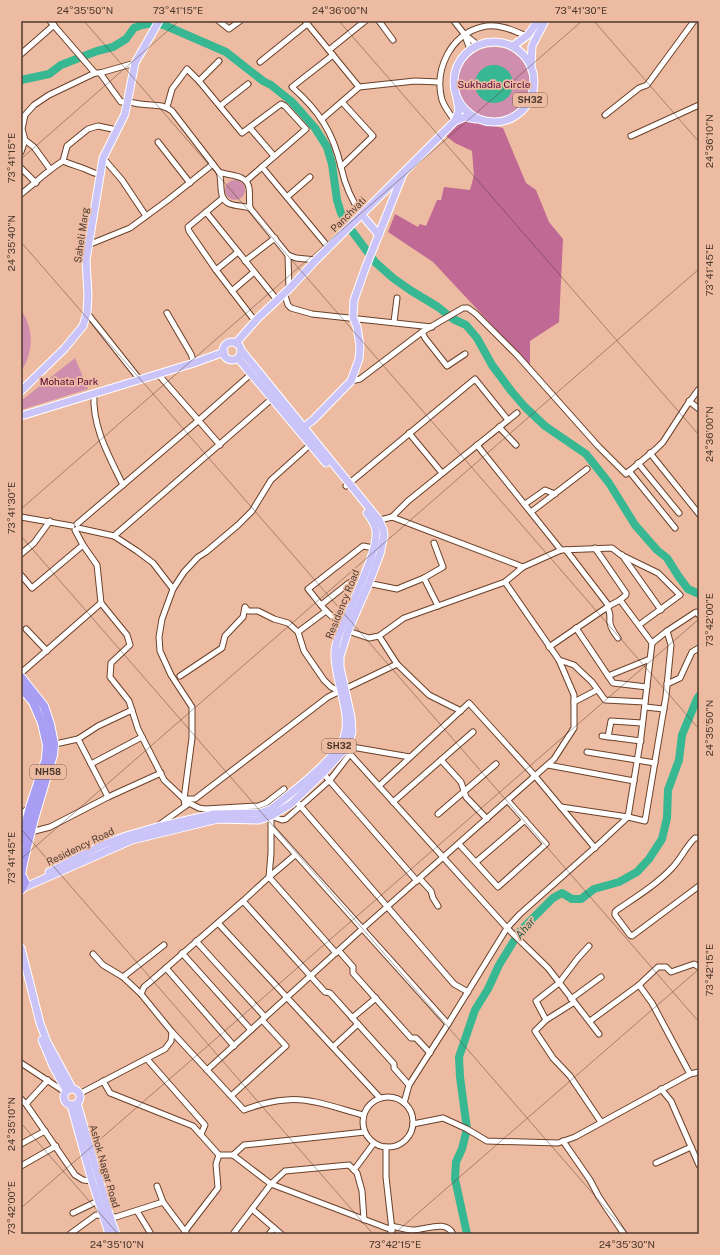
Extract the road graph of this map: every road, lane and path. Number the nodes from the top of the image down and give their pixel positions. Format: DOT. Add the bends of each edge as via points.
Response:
graph roads {
  1 [pos="159,21"];
  2 [pos="220,21"];
  3 [pos="240,21"];
  4 [pos="365,21"];
  5 [pos="379,21"];
  6 [pos="454,21"];
  7 [pos="538,21"];
  8 [pos="545,21"];
  9 [pos="694,21"];
  10 [pos="306,22"];
  11 [pos="52,23"];
  12 [pos="493,24"];
  13 [pos="465,35"];
  14 [pos="526,36"];
  15 [pos="393,40"];
  16 [pos="478,45"];
  17 [pos="513,46"];
  18 [pos="470,49"];
  19 [pos="331,52"];
  20 [pos="21,54"];
  21 [pos="137,60"];
  22 [pos="219,61"];
  23 [pos="260,62"];
  24 [pos="531,67"];
  25 [pos="96,72"];
  26 [pos="199,80"];
  27 [pos="439,82"];
  28 [pos="248,84"];
  29 [pos="359,87"];
  30 [pos="457,98"];
  31 [pos="128,101"];
  32 [pos="342,102"];
  33 [pos="699,105"];
  34 [pos="167,106"];
  35 [pos="220,106"];
  36 [pos="605,115"];
  37 [pos="322,119"];
  38 [pos="478,119"];
  39 [pos="455,121"];
  40 [pos="250,128"];
  41 [pos="117,130"];
  42 [pos="631,136"];
  43 [pos="25,140"];
  44 [pos="158,142"];
  45 [pos="21,152"];
  46 [pos="274,156"];
  47 [pos="103,158"];
  48 [pos="63,161"];
  49 [pos="214,164"];
  50 [pos="262,167"];
  51 [pos="341,167"];
  52 [pos="21,168"];
  53 [pos="50,169"];
  54 [pos="405,171"];
  55 [pos="219,172"];
  56 [pos="100,174"];
  57 [pos="310,177"];
  58 [pos="246,181"];
  59 [pos="36,183"];
  60 [pos="190,183"];
  61 [pos="21,194"];
  62 [pos="287,197"];
  63 [pos="223,198"];
  64 [pos="250,208"];
  65 [pos="206,212"];
  66 [pos="146,216"];
  67 [pos="361,216"];
  68 [pos="378,237"];
  69 [pos="274,238"];
  70 [pos="88,245"];
  71 [pos="329,248"];
  72 [pos="238,252"];
  73 [pos="288,255"];
  74 [pos="316,260"];
  75 [pos="245,261"];
  76 [pos="216,270"];
  77 [pos="254,272"];
  78 [pos="232,291"];
  79 [pos="287,291"];
  80 [pos="397,298"];
  81 [pos="277,300"];
  82 [pos="87,313"];
  83 [pos="167,313"];
  84 [pos="353,317"];
  85 [pos="255,321"];
  86 [pos="394,322"];
  87 [pos="432,327"];
  88 [pos="422,332"];
  89 [pos="236,343"];
  90 [pos="241,350"];
  91 [pos="224,352"];
  92 [pos="465,354"];
  93 [pos="238,358"];
  94 [pos="194,363"];
  95 [pos="158,374"];
  96 [pos="251,374"];
  97 [pos="140,380"];
  98 [pos="351,381"];
  99 [pos="699,389"];
  100 [pos="21,391"];
  101 [pos="94,394"];
  102 [pos="274,397"];
  103 [pos="689,401"];
  104 [pos="699,409"];
  105 [pos="517,413"];
  106 [pos="21,416"];
  107 [pos="199,420"];
  108 [pos="508,420"];
  109 [pos="499,427"];
  110 [pos="302,428"];
  111 [pos="409,433"];
  112 [pos="311,444"];
  113 [pos="220,445"];
  114 [pos="477,445"];
  115 [pos="516,445"];
  116 [pos="650,453"];
  117 [pos="638,463"];
  118 [pos="587,469"];
  119 [pos="629,471"];
  120 [pos="442,473"];
  121 [pos="347,484"];
  122 [pos="122,485"];
  123 [pos="555,494"];
  124 [pos="525,504"];
  125 [pos="531,512"];
  126 [pos="679,513"];
  127 [pos="699,514"];
  128 [pos="21,517"];
  129 [pos="392,517"];
  130 [pos="50,521"];
  131 [pos="376,521"];
  132 [pos="75,527"];
  133 [pos="675,528"];
  134 [pos="114,536"];
  135 [pos="434,543"];
  136 [pos="83,545"];
  137 [pos="374,548"];
  138 [pos="595,548"];
  139 [pos="563,550"];
  140 [pos="21,554"];
  141 [pos="621,555"];
  142 [pos="523,567"];
  143 [pos="21,575"];
  144 [pos="424,578"];
  145 [pos="506,582"];
  146 [pos="349,583"];
  147 [pos="365,583"];
  148 [pos="173,589"];
  149 [pos="620,600"];
  150 [pos="101,603"];
  151 [pos="321,605"];
  152 [pos="438,606"];
  153 [pos="608,607"];
  154 [pos="661,610"];
  155 [pos="326,611"];
  156 [pos="697,614"];
  157 [pos="639,625"];
  158 [pos="344,628"];
  159 [pos="576,628"];
  160 [pos="26,629"];
  161 [pos="667,631"];
  162 [pos="298,632"];
  163 [pos="379,636"];
  164 [pos="618,638"];
  165 [pos="652,643"];
  166 [pos="549,646"];
  167 [pos="699,648"];
  168 [pos="47,651"];
  169 [pos="650,659"];
  170 [pos="559,660"];
  171 [pos="397,664"];
  172 [pos="21,673"];
  173 [pos="180,676"];
  174 [pos="608,676"];
  175 [pos="21,677"];
  176 [pos="667,684"];
  177 [pos="647,687"];
  178 [pos="21,688"];
  179 [pos="597,690"];
  180 [pos="344,691"];
  181 [pos="574,702"];
  182 [pos="645,704"];
  183 [pos="664,709"];
  184 [pos="132,710"];
  185 [pos="461,711"];
  186 [pos="642,723"];
  187 [pos="473,732"];
  188 [pos="602,736"];
  189 [pos="142,737"];
  190 [pos="608,737"];
  191 [pos="78,739"];
  192 [pos="641,741"];
  193 [pos="51,745"];
  194 [pos="340,745"];
  195 [pos="348,746"];
  196 [pos="587,752"];
  197 [pos="410,757"];
  198 [pos="637,759"];
  199 [pos="440,760"];
  200 [pos="655,763"];
  201 [pos="91,764"];
  202 [pos="496,764"];
  203 [pos="548,765"];
  204 [pos="321,770"];
  205 [pos="161,773"];
  206 [pos="535,776"];
  207 [pos="330,780"];
  208 [pos="634,781"];
  209 [pos="379,786"];
  210 [pos="463,791"];
  211 [pos="290,794"];
  212 [pos="108,797"];
  213 [pos="184,799"];
  214 [pos="195,799"];
  215 [pos="508,800"];
  216 [pos="393,802"];
  217 [pos="187,805"];
  218 [pos="301,806"];
  219 [pos="30,807"];
  220 [pos="561,807"];
  221 [pos="271,813"];
  222 [pos="21,814"];
  223 [pos="438,814"];
  224 [pos="628,817"];
  225 [pos="487,820"];
  226 [pos="525,820"];
  227 [pos="157,827"];
  228 [pos="272,828"];
  229 [pos="31,832"];
  230 [pos="156,835"];
  231 [pos="699,838"];
  232 [pos="21,842"];
  233 [pos="459,844"];
  234 [pos="595,848"];
  235 [pos="295,855"];
  236 [pos="444,858"];
  237 [pos="476,862"];
  238 [pos="269,877"];
  239 [pos="419,880"];
  240 [pos="22,882"];
  241 [pos="699,886"];
  242 [pos="243,901"];
  243 [pos="438,906"];
  244 [pos="388,907"];
  245 [pos="218,923"];
  246 [pos="507,928"];
  247 [pos="362,929"];
  248 [pos="196,941"];
  249 [pos="164,945"];
  250 [pos="588,946"];
  251 [pos="21,948"];
  252 [pos="337,952"];
  253 [pos="182,953"];
  254 [pos="93,954"];
  255 [pos="21,965"];
  256 [pos="166,968"];
  257 [pos="699,968"];
  258 [pos="310,976"];
  259 [pos="123,977"];
  260 [pos="601,977"];
  261 [pos="559,983"];
  262 [pos="639,985"];
  263 [pos="468,992"];
  264 [pos="141,994"];
  265 [pos="287,998"];
  266 [pos="376,998"];
  267 [pos="572,1001"];
  268 [pos="352,1018"];
  269 [pos="264,1019"];
  270 [pos="546,1020"];
  271 [pos="590,1021"];
  272 [pos="358,1024"];
  273 [pos="448,1024"];
  274 [pos="252,1030"];
  275 [pos="172,1032"];
  276 [pos="599,1034"];
  277 [pos="234,1046"];
  278 [pos="333,1047"];
  279 [pos="430,1052"];
  280 [pos="147,1059"];
  281 [pos="21,1063"];
  282 [pos="207,1070"];
  283 [pos="699,1072"];
  284 [pos="690,1074"];
  285 [pos="48,1080"];
  286 [pos="103,1081"];
  287 [pos="409,1085"];
  288 [pos="661,1089"];
  289 [pos="68,1090"];
  290 [pos="79,1094"];
  291 [pos="230,1096"];
  292 [pos="380,1098"];
  293 [pos="21,1099"];
  294 [pos="404,1103"];
  295 [pos="26,1104"];
  296 [pos="74,1104"];
  297 [pos="363,1115"];
  298 [pos="601,1122"];
  299 [pos="413,1124"];
  300 [pos="45,1131"];
  301 [pos="365,1132"];
  302 [pos="200,1134"];
  303 [pos="562,1141"];
  304 [pos="374,1143"];
  305 [pos="21,1144"];
  306 [pos="56,1146"];
  307 [pos="386,1147"];
  308 [pos="691,1147"];
  309 [pos="219,1155"];
  310 [pos="233,1156"];
  311 [pos="656,1163"];
  312 [pos="699,1164"];
  313 [pos="21,1166"];
  314 [pos="354,1170"];
  315 [pos="92,1181"];
  316 [pos="271,1184"];
  317 [pos="156,1186"];
  318 [pos="98,1201"];
  319 [pos="164,1202"];
  320 [pos="252,1209"];
  321 [pos="137,1210"];
  322 [pos="73,1213"];
  323 [pos="106,1216"];
  324 [pos="364,1220"];
  325 [pos="274,1228"];
  326 [pos="391,1230"];
  327 [pos="186,1232"];
  328 [pos="70,1234"];
  329 [pos="109,1234"];
  330 [pos="116,1234"];
  331 [pos="151,1234"];
  332 [pos="233,1234"];
  333 [pos="269,1234"];
  334 [pos="281,1234"];
  335 [pos="453,1234"];
  336 [pos="624,1234"];
  1 -- 21 [label="main road, Saheli Marg"];
  2 -- 3 [label="street" via="229,29"];
  4 -- 19 [label="street"];
  5 -- 15 [label="street"];
  6 -- 13 [label="street"];
  7 -- 14 [label="main road"];
  8 -- 24 [label="main road, SH32" via="532,46"];
  9 -- 36 [label="street" via="647,85 639,88"];
  10 -- 19 [label="street"];
  10 -- 23 [label="street"];
  11 -- 20 [label="street"];
  11 -- 25 [label="street"];
  12 -- 13 [label="street"];
  12 -- 14 [label="street"];
  13 -- 16 [label="street"];
  13 -- 18 [label="street"];
  13 -- 27 [label="street" via="448,52"];
  14 -- 17 [label="main road"];
  16 -- 17 [label="main road" via="498,42"];
  16 -- 18 [label="main road"];
  17 -- 24 [label="main road, SH32" via="524,55"];
  18 -- 30 [label="main road" via="458,64 455,74"];
  19 -- 29 [label="street"];
  19 -- 37 [label="street" via="292,87"];
  21 -- 25 [label="street"];
  21 -- 31 [label="main road, Saheli Marg"];
  22 -- 26 [label="street"];
  24 -- 38 [label="main road, SH32" via="534,88 523,111 502,122"];
  25 -- 31 [label="street" via="121,102"];
  25 -- 43 [label="street" via="34,105 26,115 22,129"];
  26 -- 34 [label="street" via="187,69 172,89"];
  26 -- 35 [label="street"];
  27 -- 29 [label="street" via="416,81"];
  27 -- 39 [label="street" via="442,100"];
  28 -- 35 [label="street"];
  29 -- 32 [label="street"];
  30 -- 38 [label="main road" via="466,111"];
  30 -- 39 [label="main road" via="459,110"];
  31 -- 34 [label="street"];
  31 -- 41 [label="main road, Saheli Marg"];
  32 -- 37 [label="street"];
  32 -- 51 [label="street" via="373,136"];
  33 -- 42 [label="street"];
  34 -- 49 [label="street"];
  35 -- 40 [label="street" via="242,134"];
  37 -- 51 [label="street" via="334,141"];
  38 -- 39 [label="main road, SH32" via="465,117"];
  39 -- 54 [label="main road, Panchvati"];
  40 -- 46 [label="street"];
  40 -- 46 [label="street" via="281,104 306,129"];
  41 -- 47 [label="main road, Saheli Marg"];
  41 -- 48 [label="street" via="98,126 88,129 67,146"];
  43 -- 45 [label="street"];
  43 -- 53 [label="street" via="34,147"];
  44 -- 60 [label="street"];
  46 -- 50 [label="street"];
  47 -- 56 [label="main road, Saheli Marg"];
  47 -- 66 [label="street" via="122,180"];
  48 -- 53 [label="street"];
  48 -- 56 [label="street"];
  49 -- 55 [label="street"];
  49 -- 60 [label="street"];
  50 -- 58 [label="street"];
  50 -- 62 [label="street"];
  51 -- 67 [label="street" via="348,191"];
  52 -- 59 [label="street"];
  53 -- 59 [label="street"];
  54 -- 67 [label="main road, Panchvati"];
  54 -- 68 [label="main road"];
  55 -- 58 [label="street"];
  55 -- 63 [label="street"];
  56 -- 70 [label="main road, Saheli Marg"];
  57 -- 62 [label="street"];
  58 -- 64 [label="street" via="250,190"];
  59 -- 61 [label="street"];
  60 -- 66 [label="street"];
  62 -- 71 [label="street"];
  63 -- 64 [label="street" via="230,204"];
  63 -- 65 [label="street"];
  64 -- 69 [label="street"];
  65 -- 72 [label="street"];
  65 -- 76 [label="street" via="188,227 188,232"];
  66 -- 70 [label="street" via="130,228"];
  67 -- 68 [label="main road"];
  67 -- 71 [label="main road, Panchvati"];
  68 -- 84 [label="main road" via="354,300"];
  69 -- 73 [label="street"];
  69 -- 75 [label="street"];
  70 -- 82 [label="main road, Saheli Marg"];
  71 -- 74 [label="main road, Panchvati"];
  72 -- 75 [label="street"];
  72 -- 76 [label="street"];
  73 -- 74 [label="street"];
  73 -- 79 [label="street"];
  74 -- 79 [label="main road, Panchvati"];
  75 -- 77 [label="street"];
  76 -- 78 [label="street"];
  77 -- 78 [label="street"];
  77 -- 81 [label="street"];
  78 -- 85 [label="street"];
  79 -- 81 [label="main road, Panchvati"];
  79 -- 84 [label="street" via="288,305 291,308 327,316"];
  80 -- 86 [label="street"];
  81 -- 85 [label="main road, Panchvati"];
  82 -- 97 [label="street"];
  82 -- 100 [label="main road, Saheli Marg" via="83,326 76,336"];
  83 -- 94 [label="street"];
  84 -- 86 [label="street"];
  84 -- 98 [label="main road" via="360,346"];
  85 -- 89 [label="main road, Panchvati"];
  86 -- 87 [label="street"];
  87 -- 88 [label="street"];
  87 -- 119 [label="street" via="463,308 468,308 517,355 598,446 626,474"];
  88 -- 92 [label="street" via="447,366"];
  88 -- 98 [label="street" via="360,379"];
  89 -- 90 [label="main road"];
  89 -- 91 [label="main road" via="227,344"];
  90 -- 93 [label="main road"];
  90 -- 102 [label="main road"];
  91 -- 93 [label="main road" via="228,359"];
  91 -- 94 [label="main road"];
  93 -- 96 [label="main road"];
  94 -- 95 [label="main road"];
  95 -- 97 [label="main road"];
  95 -- 107 [label="street"];
  96 -- 102 [label="main road"];
  96 -- 107 [label="street"];
  97 -- 101 [label="main road"];
  98 -- 110 [label="main road"];
  99 -- 103 [label="street"];
  101 -- 106 [label="main road"];
  101 -- 122 [label="street" via="97,426"];
  102 -- 110 [label="main road"];
  102 -- 113 [label="street"];
  103 -- 104 [label="street"];
  103 -- 116 [label="street" via="663,442"];
  105 -- 108 [label="street"];
  107 -- 113 [label="street"];
  107 -- 122 [label="street"];
  108 -- 109 [label="street"];
  108 -- 111 [label="street" via="475,379"];
  109 -- 114 [label="street"];
  109 -- 115 [label="street"];
  110 -- 112 [label="main road"];
  110 -- 121 [label="main road"];
  111 -- 120 [label="street"];
  111 -- 121 [label="street"];
  112 -- 121 [label="main road"];
  112 -- 148 [label="street" via="270,480 252,511 198,557"];
  113 -- 134 [label="street"];
  114 -- 120 [label="street"];
  114 -- 124 [label="street"];
  116 -- 117 [label="street"];
  116 -- 127 [label="street"];
  117 -- 119 [label="street"];
  117 -- 126 [label="street"];
  118 -- 123 [label="street"];
  119 -- 133 [label="street"];
  120 -- 129 [label="street"];
  121 -- 131 [label="main road"];
  122 -- 132 [label="street"];
  123 -- 124 [label="street" via="545,490"];
  123 -- 125 [label="street"];
  124 -- 125 [label="street"];
  125 -- 139 [label="street"];
  128 -- 130 [label="street"];
  129 -- 131 [label="street"];
  129 -- 142 [label="street"];
  130 -- 132 [label="street"];
  130 -- 140 [label="street" via="34,543"];
  131 -- 137 [label="main road, Residency Road / SH32" via="377,540"];
  131 -- 147 [label="main road" via="383,529 384,535 380,554"];
  132 -- 134 [label="street"];
  132 -- 136 [label="street"];
  134 -- 148 [label="street" via="153,563"];
  135 -- 144 [label="street" via="442,567"];
  136 -- 143 [label="street" via="32,588"];
  136 -- 150 [label="street" via="98,565"];
  137 -- 147 [label="main road, Residency Road / SH32"];
  137 -- 151 [label="street" via="363,546 308,588"];
  138 -- 139 [label="street"];
  138 -- 141 [label="street" via="612,548"];
  138 -- 149 [label="street" via="626,593"];
  139 -- 142 [label="street"];
  139 -- 153 [label="street"];
  141 -- 154 [label="street"];
  141 -- 154 [label="street" via="658,573 680,595"];
  142 -- 145 [label="street"];
  144 -- 147 [label="street" via="397,589"];
  144 -- 152 [label="street"];
  145 -- 152 [label="street"];
  145 -- 166 [label="street"];
  146 -- 151 [label="street"];
  147 -- 158 [label="main road, Residency Road / SH32"];
  148 -- 213 [label="street" via="162,619 159,637 160,651 171,675 192,707 192,738"];
  149 -- 153 [label="street"];
  149 -- 157 [label="street"];
  150 -- 168 [label="street"];
  150 -- 184 [label="street" via="127,635 130,645 111,663 110,677 129,701"];
  151 -- 155 [label="street"];
  152 -- 163 [label="street" via="404,618"];
  153 -- 159 [label="street"];
  153 -- 164 [label="street" via="612,629"];
  154 -- 157 [label="street"];
  155 -- 158 [label="street"];
  155 -- 162 [label="street"];
  156 -- 161 [label="street"];
  157 -- 165 [label="street"];
  158 -- 163 [label="street" via="369,638"];
  158 -- 180 [label="main road, Residency Road / SH32" via="335,650 336,670"];
  159 -- 166 [label="street"];
  159 -- 174 [label="street"];
  160 -- 168 [label="street"];
  161 -- 165 [label="street"];
  161 -- 176 [label="street" via="671,645"];
  162 -- 173 [label="street" via="288,623 258,611 248,611 245,607 243,617 225,636 222,648"];
  162 -- 180 [label="street" via="304,651 324,680 331,687"];
  163 -- 171 [label="street"];
  165 -- 169 [label="street"];
  166 -- 170 [label="street"];
  167 -- 176 [label="street" via="692,652 680,678"];
  168 -- 172 [label="street"];
  169 -- 174 [label="street"];
  169 -- 177 [label="street"];
  170 -- 179 [label="street" via="574,665"];
  170 -- 181 [label="street" via="574,695"];
  171 -- 180 [label="street"];
  171 -- 185 [label="street" via="429,695"];
  174 -- 177 [label="street" via="614,683"];
  175 -- 193 [label="highway, NH58" via="44,706 50,724"];
  176 -- 183 [label="street"];
  177 -- 182 [label="street"];
  178 -- 193 [label="highway, NH58" via="33,702"];
  179 -- 181 [label="street"];
  179 -- 182 [label="street" via="605,700"];
  180 -- 194 [label="main road, Residency Road / SH32" via="346,724"];
  180 -- 195 [label="main road" via="351,717 352,732"];
  180 -- 214 [label="street" via="328,698"];
  181 -- 203 [label="street" via="574,728"];
  182 -- 183 [label="street"];
  182 -- 186 [label="street"];
  183 -- 200 [label="street"];
  184 -- 189 [label="street"];
  184 -- 191 [label="street"];
  185 -- 197 [label="street"];
  185 -- 206 [label="street" via="470,703"];
  186 -- 190 [label="street" via="611,720"];
  186 -- 192 [label="street"];
  187 -- 199 [label="street"];
  188 -- 190 [label="street"];
  189 -- 201 [label="street"];
  189 -- 205 [label="street"];
  190 -- 192 [label="street"];
  191 -- 193 [label="street"];
  191 -- 201 [label="street"];
  192 -- 198 [label="street"];
  193 -- 219 [label="highway, NH58"];
  193 -- 229 [label="highway, NH58" via="53,755"];
  194 -- 195 [label="street"];
  194 -- 204 [label="main road, Residency Road / SH32"];
  195 -- 197 [label="street"];
  195 -- 204 [label="main road"];
  196 -- 198 [label="street"];
  197 -- 209 [label="street"];
  198 -- 200 [label="street"];
  198 -- 208 [label="street"];
  199 -- 210 [label="street" via="461,782"];
  199 -- 216 [label="street"];
  200 -- 224 [label="street" via="645,821"];
  201 -- 212 [label="street"];
  202 -- 210 [label="street"];
  203 -- 206 [label="street"];
  203 -- 208 [label="street"];
  204 -- 207 [label="street"];
  204 -- 211 [label="main road, Residency Road / SH32"];
  205 -- 212 [label="street"];
  205 -- 213 [label="street" via="164,780"];
  206 -- 215 [label="street"];
  206 -- 220 [label="street"];
  207 -- 209 [label="street" via="350,754"];
  207 -- 218 [label="street"];
  207 -- 239 [label="street"];
  208 -- 224 [label="street"];
  209 -- 216 [label="street"];
  210 -- 223 [label="street"];
  210 -- 225 [label="street"];
  211 -- 217 [label="street" via="258,806 205,809"];
  211 -- 218 [label="street"];
  211 -- 221 [label="main road, Residency Road / SH32"];
  212 -- 229 [label="street" via="50,827"];
  213 -- 214 [label="street"];
  213 -- 217 [label="street"];
  214 -- 217 [label="street"];
  215 -- 225 [label="street"];
  215 -- 226 [label="street"];
  216 -- 236 [label="street"];
  217 -- 227 [label="street"];
  218 -- 221 [label="street" via="282,820"];
  218 -- 244 [label="street"];
  219 -- 222 [label="street"];
  219 -- 232 [label="highway, NH58"];
  220 -- 224 [label="street"];
  220 -- 234 [label="street"];
  221 -- 227 [label="main road, Residency Road / SH32" via="214,814"];
  221 -- 228 [label="street"];
  221 -- 230 [label="main road" via="259,820 218,819"];
  224 -- 234 [label="street"];
  225 -- 233 [label="street"];
  226 -- 237 [label="street"];
  226 -- 237 [label="street" via="546,844 498,887"];
  227 -- 230 [label="street"];
  227 -- 240 [label="main road, Residency Road / SH32" via="100,846 40,877"];
  228 -- 235 [label="street"];
  228 -- 238 [label="street"];
  229 -- 240 [label="highway, NH58" via="24,859"];
  230 -- 240 [label="main road" via="132,840 75,866"];
  231 -- 241 [label="street" via="691,842 672,868 617,910 615,915 632,936"];
  233 -- 236 [label="street"];
  233 -- 237 [label="street"];
  234 -- 246 [label="street"];
  235 -- 238 [label="street"];
  235 -- 247 [label="street"];
  236 -- 239 [label="street"];
  236 -- 246 [label="street"];
  238 -- 242 [label="street"];
  238 -- 252 [label="street"];
  239 -- 243 [label="street" via="431,891"];
  239 -- 244 [label="street"];
  242 -- 245 [label="street"];
  242 -- 258 [label="street"];
  244 -- 247 [label="street"];
  244 -- 263 [label="street" via="454,984"];
  245 -- 248 [label="street"];
  245 -- 265 [label="street"];
  246 -- 261 [label="street" via="548,968"];
  246 -- 263 [label="street"];
  247 -- 252 [label="street"];
  247 -- 273 [label="street"];
  248 -- 253 [label="street"];
  248 -- 269 [label="street"];
  249 -- 259 [label="street"];
  250 -- 261 [label="street"];
  251 -- 289 [label="main road" via="40,1023"];
  252 -- 258 [label="street"];
  252 -- 266 [label="street" via="353,967 353,973"];
  253 -- 256 [label="street"];
  253 -- 274 [label="street"];
  254 -- 259 [label="street" via="103,965"];
  255 -- 289 [label="main road" via="39,1032 52,1066"];
  256 -- 264 [label="street" via="144,987"];
  256 -- 277 [label="street"];
  257 -- 262 [label="street" via="694,964 671,972 666,967 658,968"];
  258 -- 265 [label="street"];
  258 -- 268 [label="street" via="325,992 330,993"];
  259 -- 264 [label="street"];
  260 -- 267 [label="street"];
  261 -- 267 [label="street"];
  261 -- 270 [label="street" via="536,1000"];
  262 -- 271 [label="street"];
  262 -- 284 [label="street" via="652,1003"];
  263 -- 273 [label="street"];
  264 -- 275 [label="street"];
  265 -- 269 [label="street"];
  265 -- 278 [label="street"];
  266 -- 268 [label="street"];
  266 -- 279 [label="street" via="411,1038 416,1038"];
  267 -- 270 [label="street"];
  267 -- 271 [label="street"];
  268 -- 272 [label="street"];
  269 -- 274 [label="street"];
  269 -- 291 [label="street" via="286,1046"];
  270 -- 298 [label="street" via="535,1031"];
  271 -- 276 [label="street"];
  272 -- 278 [label="street"];
  272 -- 287 [label="street"];
  273 -- 279 [label="street"];
  274 -- 277 [label="street"];
  275 -- 280 [label="street" via="171,1041 165,1049"];
  275 -- 282 [label="street"];
  277 -- 282 [label="street"];
  278 -- 292 [label="street"];
  279 -- 287 [label="street"];
  280 -- 286 [label="street"];
  280 -- 302 [label="street" via="205,1125"];
  281 -- 285 [label="street"];
  282 -- 291 [label="street"];
  283 -- 284 [label="street"];
  284 -- 288 [label="street"];
  285 -- 289 [label="street"];
  285 -- 295 [label="street"];
  286 -- 290 [label="street"];
  286 -- 302 [label="street" via="110,1093 193,1126"];
  287 -- 294 [label="street"];
  288 -- 298 [label="street"];
  288 -- 308 [label="street" via="671,1101"];
  289 -- 290 [label="main road" via="75,1089"];
  289 -- 296 [label="main road" via="64,1100 66,1103"];
  290 -- 296 [label="main road" via="80,1098"];
  291 -- 297 [label="street" via="244,1110 288,1099 310,1101"];
  292 -- 294 [label="street" via="392,1097"];
  292 -- 297 [label="street" via="367,1107"];
  293 -- 295 [label="street"];
  294 -- 299 [label="street" via="410,1110"];
  295 -- 300 [label="street"];
  296 -- 315 [label="main road"];
  296 -- 323 [label="main road, Ashok Nagar Road"];
  297 -- 301 [label="street" via="362,1126"];
  298 -- 303 [label="street"];
  299 -- 303 [label="street" via="443,1118 487,1141"];
  299 -- 307 [label="street" via="411,1133 405,1141 397,1146"];
  300 -- 305 [label="street"];
  300 -- 306 [label="street"];
  301 -- 304 [label="street"];
  301 -- 310 [label="street" via="244,1145"];
  302 -- 309 [label="street"];
  303 -- 336 [label="street"];
  304 -- 307 [label="street"];
  304 -- 314 [label="street"];
  306 -- 313 [label="street"];
  306 -- 315 [label="street" via="78,1178"];
  307 -- 326 [label="street"];
  308 -- 311 [label="street"];
  308 -- 312 [label="street"];
  309 -- 310 [label="street"];
  309 -- 327 [label="street" via="216,1164 218,1188"];
  310 -- 316 [label="street"];
  314 -- 316 [label="street" via="349,1165 285,1170"];
  314 -- 324 [label="street" via="362,1191"];
  315 -- 318 [label="main road"];
  316 -- 320 [label="street"];
  316 -- 324 [label="street"];
  317 -- 319 [label="street"];
  318 -- 322 [label="street"];
  318 -- 323 [label="main road"];
  319 -- 321 [label="street"];
  319 -- 327 [label="street"];
  320 -- 325 [label="street"];
  320 -- 332 [label="street"];
  321 -- 323 [label="street" via="116,1217"];
  321 -- 331 [label="street"];
  323 -- 328 [label="street" via="95,1216"];
  323 -- 329 [label="main road"];
  323 -- 330 [label="main road, Ashok Nagar Road"];
  324 -- 326 [label="street"];
  325 -- 333 [label="street"];
  325 -- 334 [label="street"];
  326 -- 335 [label="street" via="413,1230 444,1225"];
}
